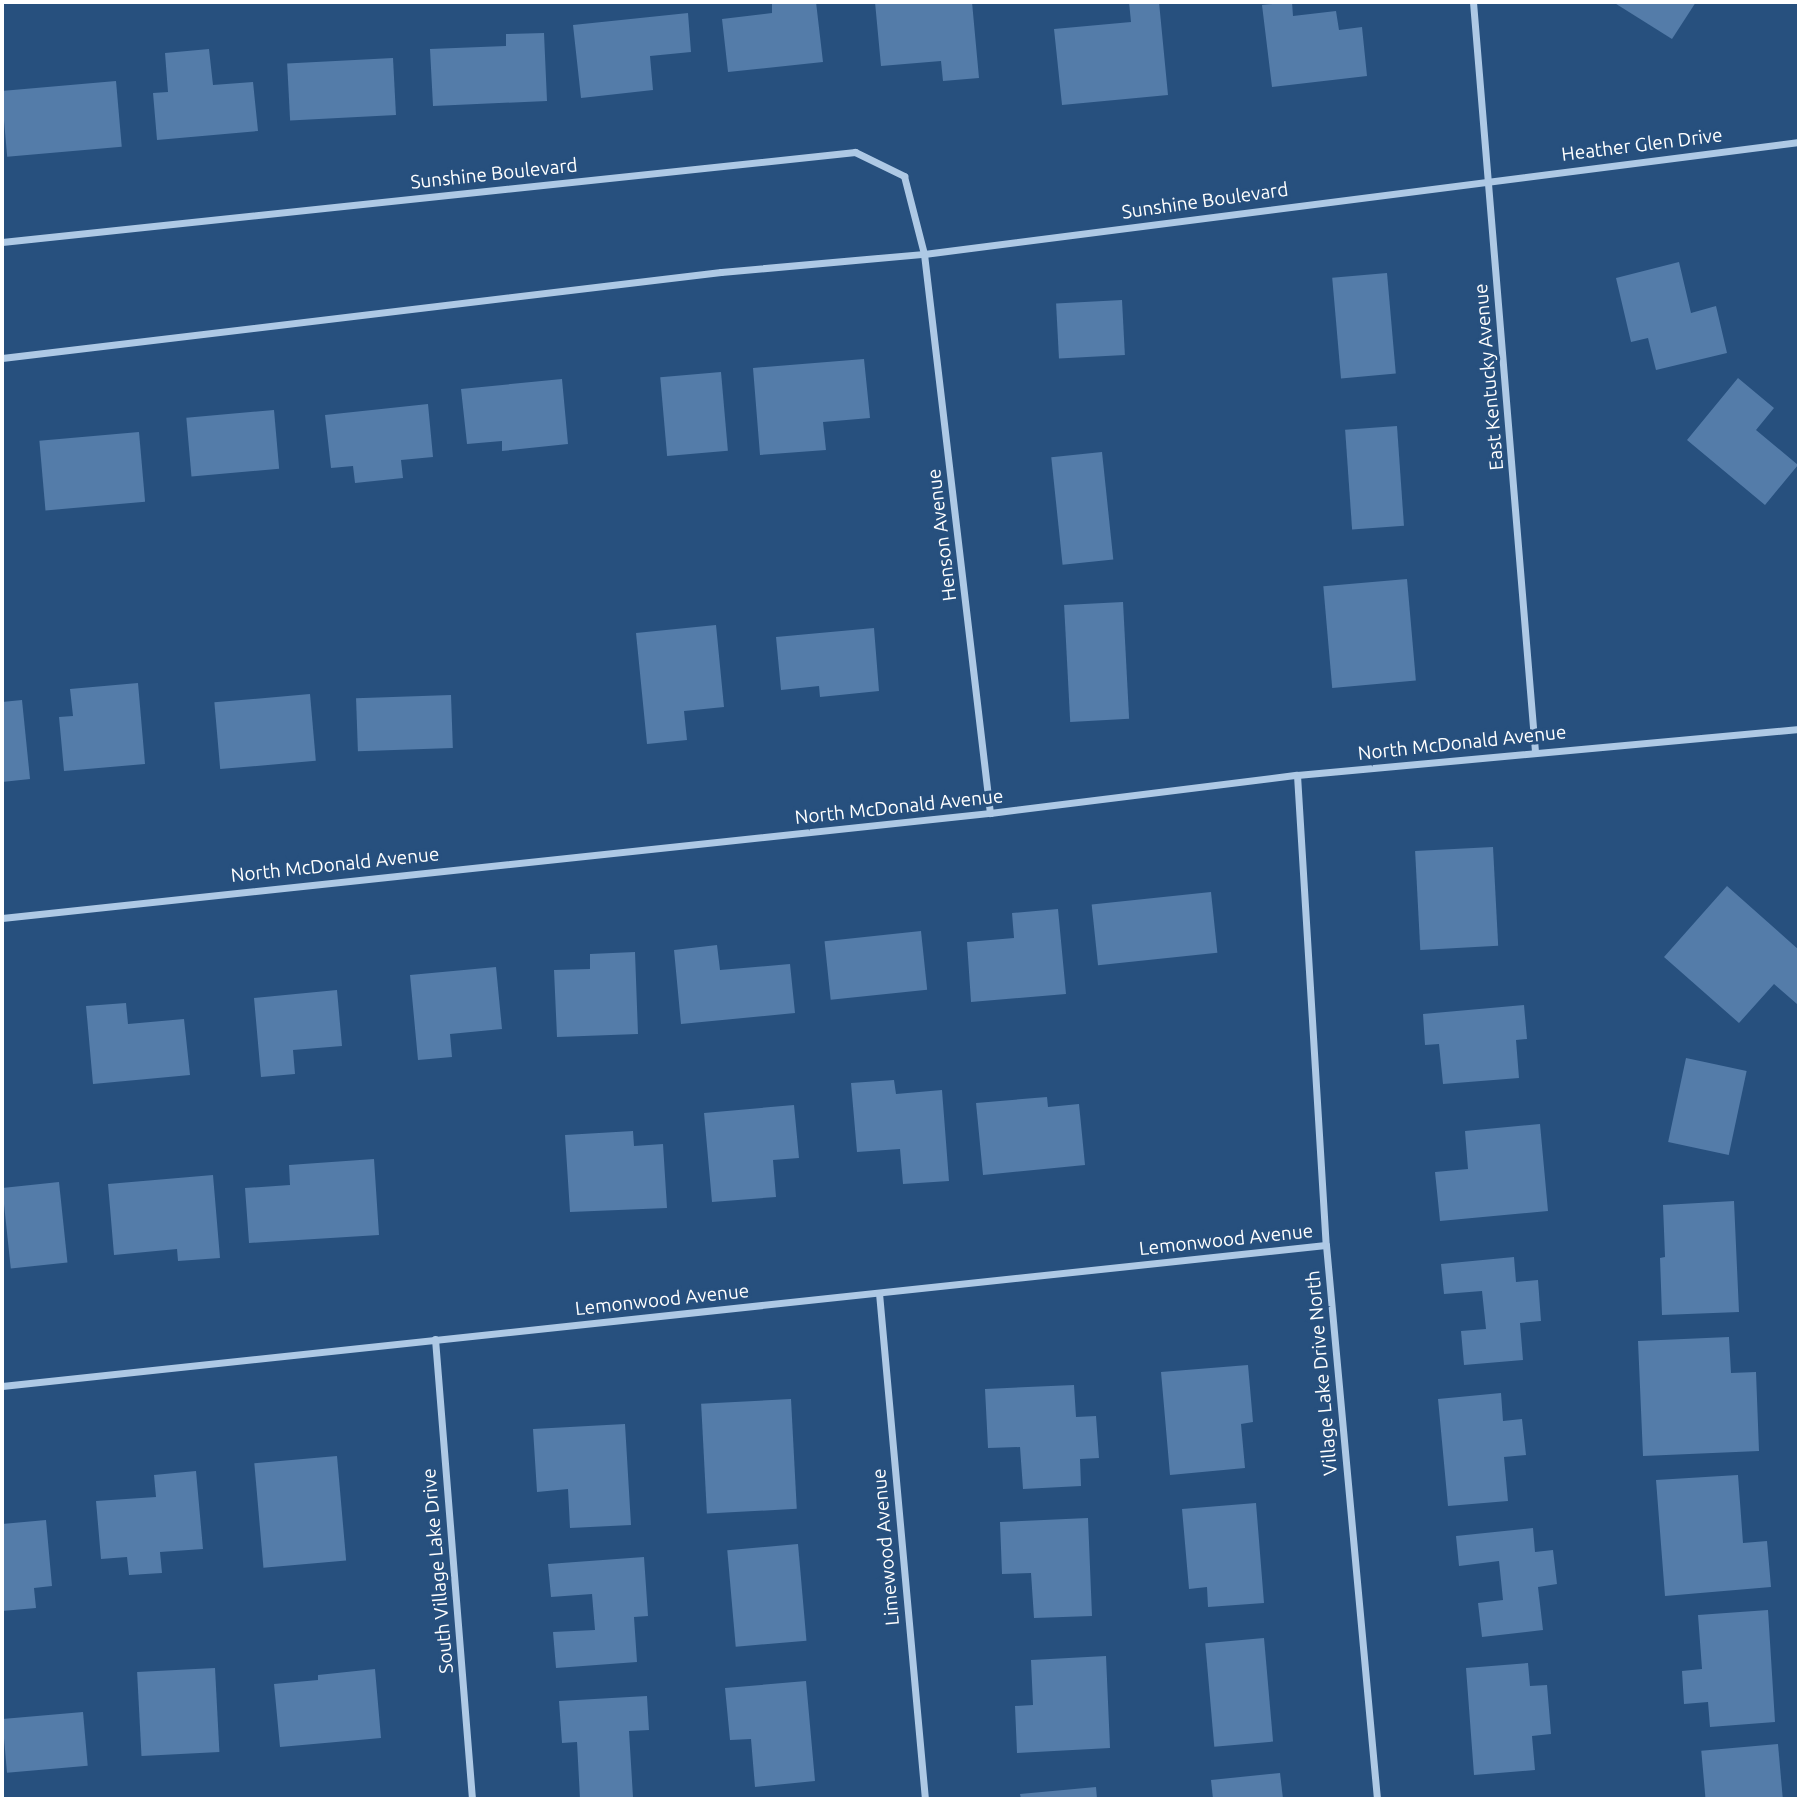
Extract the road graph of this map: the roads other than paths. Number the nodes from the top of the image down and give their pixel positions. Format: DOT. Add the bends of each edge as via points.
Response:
graph roads {
  1 [pos="1473,2"];
  2 [pos="1799,142"];
  3 [pos="1489,180"];
  4 [pos="2,242"];
  5 [pos="924,254"];
  6 [pos="2,358"];
  7 [pos="1799,729"];
  8 [pos="1535,751"];
  9 [pos="1297,775"];
  10 [pos="990,813"];
  11 [pos="2,918"];
  12 [pos="1326,1245"];
  13 [pos="879,1293"];
  14 [pos="435,1339"];
  15 [pos="2,1386"];
  16 [pos="472,1799"];
  17 [pos="925,1799"];
  18 [pos="1377,1799"];
  1 -- 3 [label="street, East Kentucky Avenue"];
  2 -- 3 [label="street, Heather Glen Drive"];
  3 -- 5 [label="street, Sunshine Boulevard"];
  3 -- 8 [label="street, East Kentucky Avenue"];
  4 -- 5 [label="street, Sunshine Boulevard" via="855,152 904,176"];
  5 -- 6 [label="street, Sunshine Boulevard" via="721,272"];
  5 -- 10 [label="street, Henson Avenue"];
  7 -- 8 [label="street, North McDonald Avenue"];
  8 -- 9 [label="street, North McDonald Avenue"];
  9 -- 10 [label="street, North McDonald Avenue"];
  9 -- 12 [label="street, Village Lake Drive North"];
  10 -- 11 [label="street, North McDonald Avenue"];
  12 -- 13 [label="street, Lemonwood Avenue"];
  12 -- 18 [label="street, Village Lake Drive North"];
  13 -- 14 [label="street, Lemonwood Avenue"];
  13 -- 17 [label="street, Limewood Avenue"];
  14 -- 15 [label="street, Lemonwood Avenue"];
  14 -- 16 [label="street, South Village Lake Drive"];
}
